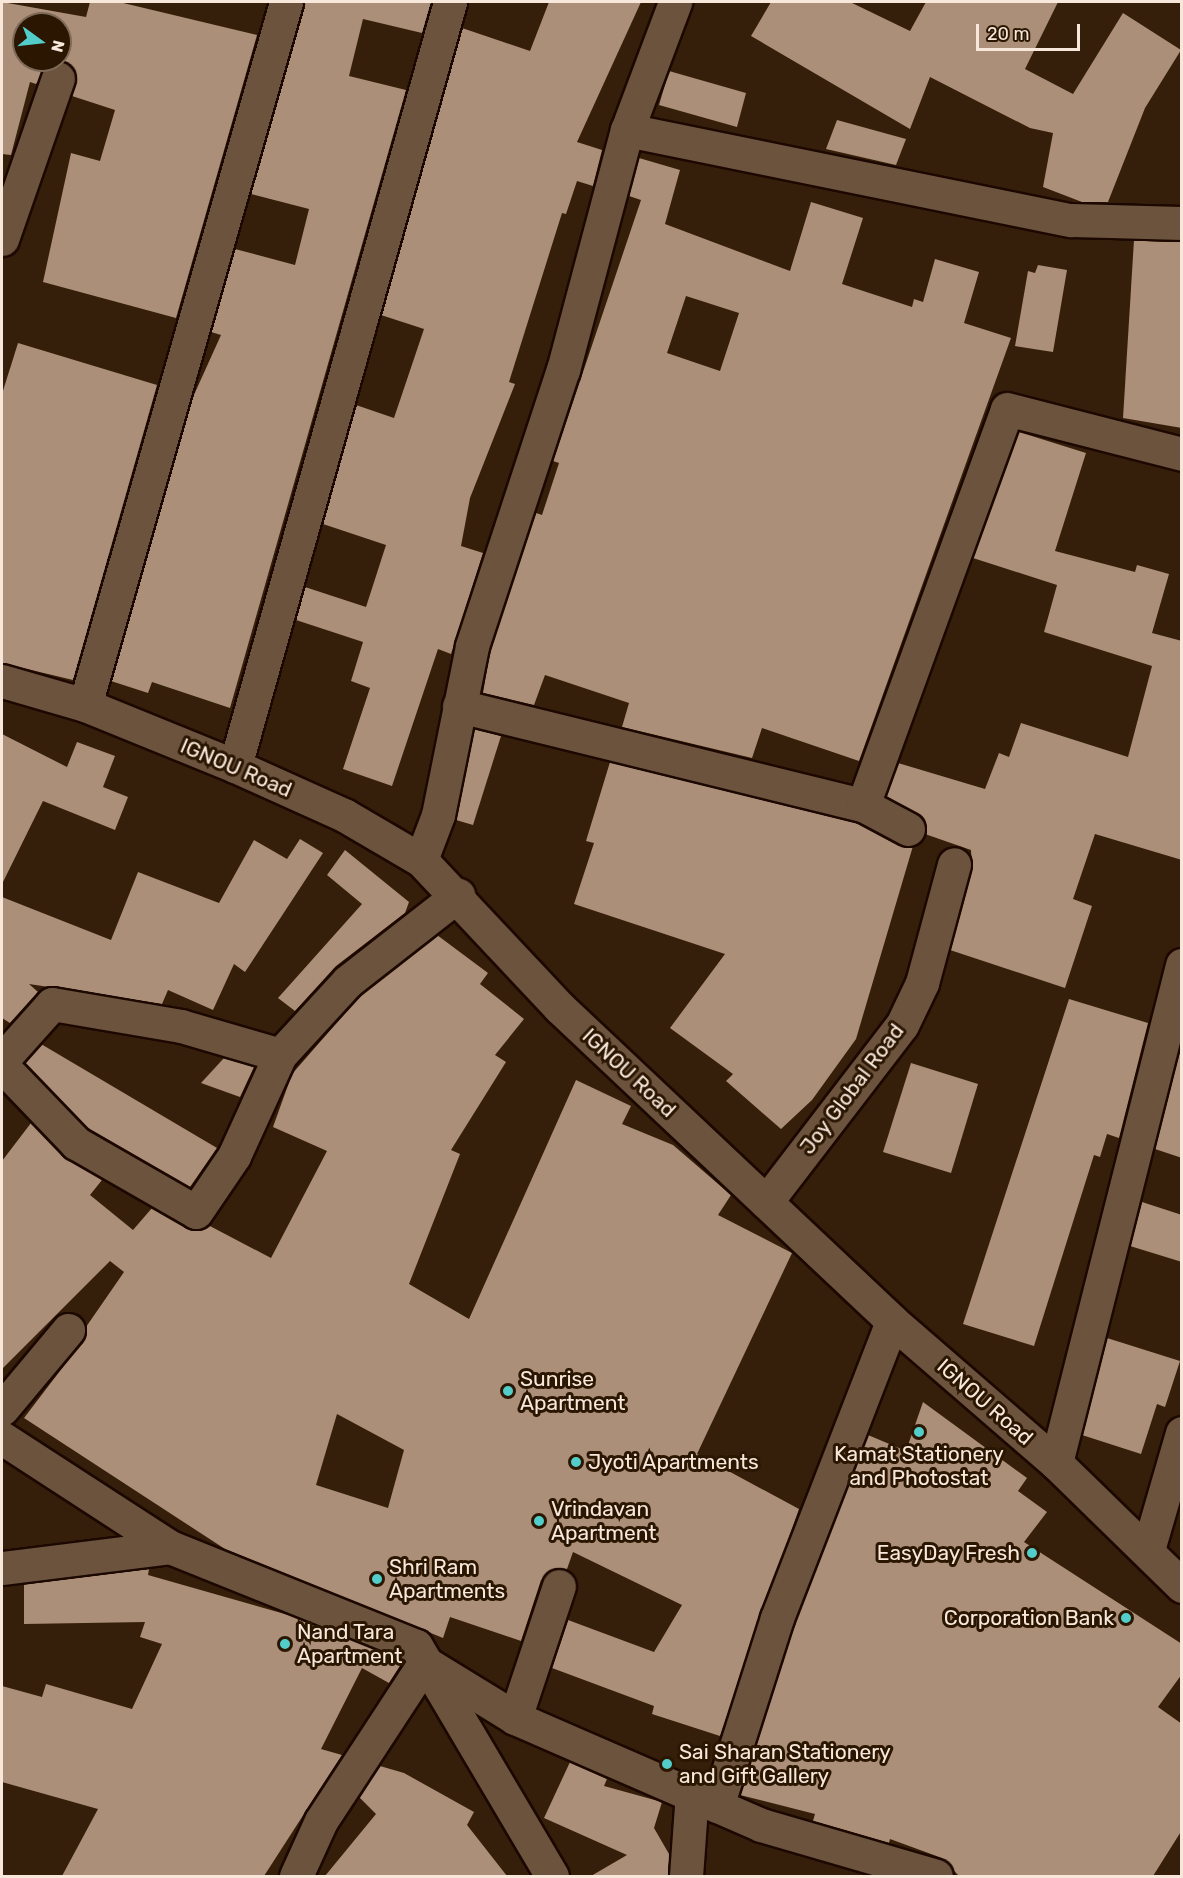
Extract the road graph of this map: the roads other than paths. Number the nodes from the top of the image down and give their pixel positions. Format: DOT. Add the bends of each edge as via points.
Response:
graph roads {
  1 [pos="285,2"];
  2 [pos="450,2"];
  3 [pos="675,2"];
  4 [pos="58,78"];
  5 [pos="627,129"];
  6 [pos="1182,223"];
  7 [pos="2,239"];
  8 [pos="1182,454"];
  9 [pos="2,681"];
  10 [pos="85,705"];
  11 [pos="459,706"];
  12 [pos="235,766"];
  13 [pos="862,805"];
  14 [pos="908,829"];
  15 [pos="421,860"];
  16 [pos="954,864"];
  17 [pos="458,894"];
  18 [pos="1182,965"];
  19 [pos="280,1055"];
  20 [pos="2,1060"];
  21 [pos="2,1066"];
  22 [pos="766,1202"];
  23 [pos="892,1321"];
  24 [pos="68,1330"];
  25 [pos="2,1409"];
  26 [pos="1182,1433"];
  27 [pos="2,1438"];
  28 [pos="1056,1463"];
  29 [pos="170,1547"];
  30 [pos="1148,1550"];
  31 [pos="2,1568"];
  32 [pos="559,1586"];
  33 [pos="1182,1586"];
  34 [pos="425,1662"];
  35 [pos="515,1718"];
  36 [pos="705,1799"];
  37 [pos="296,1876"];
  38 [pos="552,1876"];
  39 [pos="686,1876"];
  40 [pos="936,1876"];
  1 -- 10 [label="street"];
  2 -- 12 [label="street"];
  3 -- 5 [label="street"];
  4 -- 7 [label="street"];
  5 -- 6 [label="street" via="1071,220"];
  5 -- 11 [label="street" via="563,370 472,646"];
  8 -- 13 [label="street" via="1007,409"];
  9 -- 10 [label="street, IGNOU Road"];
  10 -- 12 [label="street, IGNOU Road"];
  11 -- 13 [label="street"];
  11 -- 15 [label="street" via="438,815"];
  12 -- 15 [label="street, IGNOU Road" via="344,815"];
  13 -- 14 [label="street"];
  15 -- 17 [label="street, IGNOU Road"];
  16 -- 22 [label="street, Joy Global Road" via="922,983 902,1025"];
  17 -- 19 [label="street" via="342,987"];
  17 -- 22 [label="street, IGNOU Road" via="559,1007"];
  18 -- 28 [label="street"];
  19 -- 20 [label="street" via="181,1026 52,1004"];
  19 -- 21 [label="street" via="234,1156 196,1212 76,1143"];
  22 -- 23 [label="street, IGNOU Road"];
  23 -- 28 [label="street, IGNOU Road"];
  23 -- 36 [label="street"];
  24 -- 25 [label="street"];
  26 -- 30 [label="street"];
  27 -- 29 [label="street"];
  28 -- 30 [label="street, IGNOU Road"];
  29 -- 31 [label="street"];
  29 -- 34 [label="street" via="400,1636 416,1646"];
  30 -- 33 [label="street, IGNOU Road"];
  32 -- 35 [label="street"];
  34 -- 35 [label="street"];
  34 -- 37 [label="street" via="321,1821"];
  34 -- 38 [label="street"];
  35 -- 36 [label="street"];
  36 -- 39 [label="street"];
  36 -- 40 [label="street" via="761,1825"];
}
